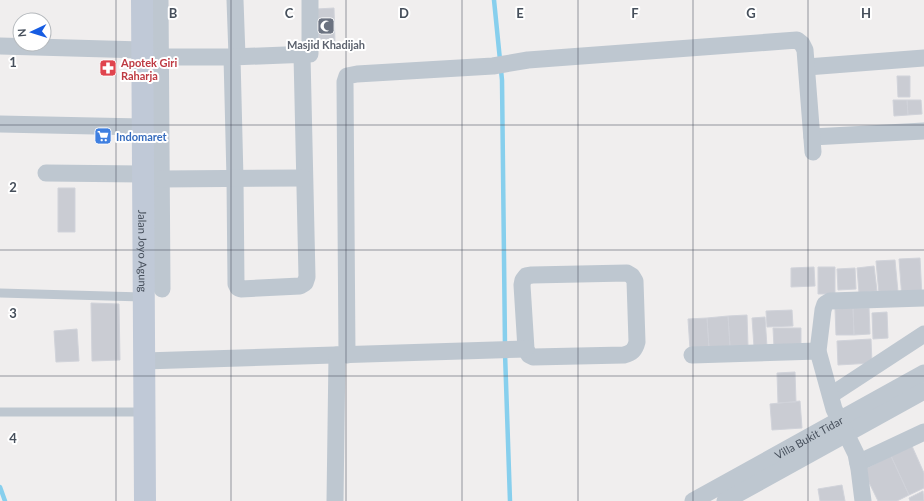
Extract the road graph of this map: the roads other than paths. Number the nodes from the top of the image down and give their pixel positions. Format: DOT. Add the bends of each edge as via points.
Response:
graph roads {
  1 [pos="142,0"];
  2 [pos="160,0"];
  3 [pos="236,0"];
  4 [pos="310,0"];
  5 [pos="0,46"];
  6 [pos="151,53"];
  7 [pos="302,55"];
  8 [pos="234,57"];
  9 [pos="924,58"];
  10 [pos="807,67"];
  11 [pos="0,124"];
  12 [pos="142,127"];
  13 [pos="924,131"];
  14 [pos="46,173"];
  15 [pos="152,176"];
  16 [pos="304,178"];
  17 [pos="236,179"];
  18 [pos="0,293"];
  19 [pos="152,293"];
  20 [pos="924,298"];
  21 [pos="924,334"];
  22 [pos="512,349"];
  23 [pos="818,351"];
  24 [pos="342,355"];
  25 [pos="692,355"];
  26 [pos="144,361"];
  27 [pos="924,373"];
  28 [pos="924,391"];
  29 [pos="831,395"];
  30 [pos="0,412"];
  31 [pos="145,412"];
  32 [pos="843,427"];
  33 [pos="924,432"];
  34 [pos="858,463"];
  35 [pos="145,501"];
  36 [pos="335,501"];
  37 [pos="693,501"];
  38 [pos="725,501"];
  39 [pos="863,501"];
  1 -- 6 [label="main road, Jalan Joyo Agung"];
  2 -- 6 [label="street"];
  3 -- 8 [label="street"];
  4 -- 7 [label="street" via="311,50 310,54"];
  5 -- 6 [label="street"];
  6 -- 8 [label="street"];
  6 -- 12 [label="main road, Jalan Joyo Agung"];
  6 -- 15 [label="street"];
  7 -- 8 [label="street"];
  7 -- 16 [label="street"];
  8 -- 17 [label="street"];
  9 -- 10 [label="street"];
  10 -- 13 [label="street" via="812,145"];
  10 -- 24 [label="street" via="805,50 797,40 347,76"];
  11 -- 12 [label="street"];
  12 -- 15 [label="main road, Jalan Joyo Agung"];
  14 -- 15 [label="street"];
  15 -- 17 [label="street"];
  15 -- 19 [label="main road, Jalan Joyo Agung"];
  16 -- 17 [label="street"];
  16 -- 17 [label="street" via="307,277 305,283 300,286 241,289 236,284"];
  18 -- 19 [label="lane"];
  19 -- 26 [label="main road, Jalan Joyo Agung"];
  20 -- 23 [label="street" via="830,301 825,304 823,310"];
  21 -- 29 [label="street"];
  22 -- 22 [label="street" via="533,357 631,353 637,342 635,280 627,273 526,276 522,285"];
  22 -- 24 [label="street"];
  23 -- 25 [label="street"];
  23 -- 29 [label="street"];
  24 -- 26 [label="street"];
  24 -- 36 [label="street"];
  26 -- 31 [label="main road, Jalan Joyo Agung"];
  27 -- 32 [label="street, Villa Bukit Tidar"];
  28 -- 32 [label="street, Villa Bukit Tidar"];
  29 -- 32 [label="street" via="834,409"];
  30 -- 31 [label="lane"];
  31 -- 35 [label="main road, Jalan Joyo Agung"];
  32 -- 34 [label="street"];
  32 -- 37 [label="street, Villa Bukit Tidar"];
  32 -- 38 [label="street, Villa Bukit Tidar"];
  33 -- 34 [label="street"];
  34 -- 39 [label="street"];
}
